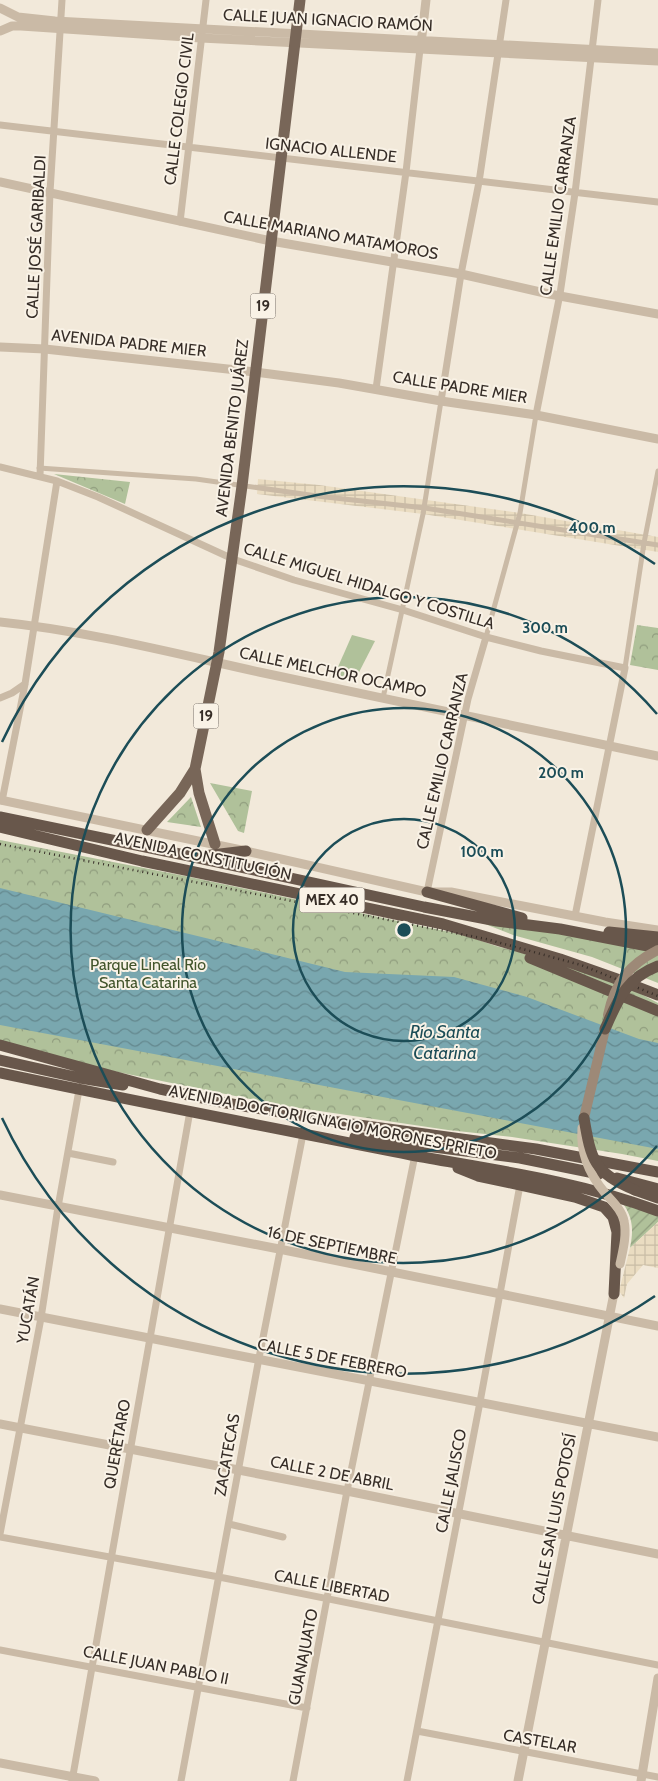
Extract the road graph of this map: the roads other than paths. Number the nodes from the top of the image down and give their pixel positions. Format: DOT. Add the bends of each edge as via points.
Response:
graph roads {
  1 [pos="62,0"];
  2 [pos="206,0"];
  3 [pos="300,0"];
  4 [pos="426,0"];
  5 [pos="506,0"];
  6 [pos="598,0"];
  7 [pos="0,8"];
  8 [pos="61,25"];
  9 [pos="202,29"];
  10 [pos="0,32"];
  11 [pos="201,38"];
  12 [pos="296,38"];
  13 [pos="422,40"];
  14 [pos="420,49"];
  15 [pos="499,49"];
  16 [pos="658,53"];
  17 [pos="593,54"];
  18 [pos="658,62"];
  19 [pos="0,125"];
  20 [pos="55,130"];
  21 [pos="188,148"];
  22 [pos="282,158"];
  23 [pos="406,172"];
  24 [pos="0,182"];
  25 [pos="479,182"];
  26 [pos="50,192"];
  27 [pos="575,193"];
  28 [pos="658,202"];
  29 [pos="180,222"];
  30 [pos="271,241"];
  31 [pos="393,262"];
  32 [pos="461,274"];
  33 [pos="559,296"];
  34 [pos="658,314"];
  35 [pos="0,346"];
  36 [pos="45,349"];
  37 [pos="256,372"];
  38 [pos="376,389"];
  39 [pos="442,401"];
  40 [pos="536,415"];
  41 [pos="658,439"];
  42 [pos="0,467"];
  43 [pos="658,471"];
  44 [pos="40,472"];
  45 [pos="57,481"];
  46 [pos="242,486"];
  47 [pos="424,508"];
  48 [pos="517,521"];
  49 [pos="644,543"];
  50 [pos="658,545"];
  51 [pos="233,559"];
  52 [pos="403,610"];
  53 [pos="0,622"];
  54 [pos="33,625"];
  55 [pos="486,637"];
  56 [pos="217,662"];
  57 [pos="625,668"];
  58 [pos="24,684"];
  59 [pos="0,698"];
  60 [pos="383,698"];
  61 [pos="465,716"];
  62 [pos="610,746"];
  63 [pos="658,756"];
  64 [pos="195,769"];
  65 [pos="1,800"];
  66 [pos="1,825"];
  67 [pos="54,829"];
  68 [pos="147,830"];
  69 [pos="215,844"];
  70 [pos="246,851"];
  71 [pos="194,857"];
  72 [pos="142,861"];
  73 [pos="427,892"];
  74 [pos="574,916"];
  75 [pos="443,924"];
  76 [pos="560,929"];
  77 [pos="658,930"];
  78 [pos="658,938"];
  79 [pos="658,949"];
  80 [pos="658,966"];
  81 [pos="658,996"];
  82 [pos="658,1011"];
  83 [pos="605,1029"];
  84 [pos="0,1045"];
  85 [pos="0,1060"];
  86 [pos="0,1073"];
  87 [pos="80,1078"];
  88 [pos="190,1112"];
  89 [pos="584,1118"];
  90 [pos="304,1134"];
  91 [pos="68,1153"];
  92 [pos="415,1155"];
  93 [pos="444,1160"];
  94 [pos="113,1162"];
  95 [pos="658,1172"];
  96 [pos="520,1185"];
  97 [pos="658,1189"];
  98 [pos="0,1195"];
  99 [pos="658,1198"];
  100 [pos="58,1207"];
  101 [pos="658,1210"];
  102 [pos="169,1229"];
  103 [pos="279,1249"];
  104 [pos="391,1272"];
  105 [pos="614,1294"];
  106 [pos="500,1295"];
  107 [pos="0,1309"];
  108 [pos="609,1317"];
  109 [pos="41,1318"];
  110 [pos="658,1326"];
  111 [pos="150,1337"];
  112 [pos="259,1358"];
  113 [pos="369,1380"];
  114 [pos="480,1402"];
  115 [pos="588,1423"];
  116 [pos="0,1424"];
  117 [pos="20,1428"];
  118 [pos="658,1437"];
  119 [pos="130,1449"];
  120 [pos="239,1470"];
  121 [pos="347,1491"];
  122 [pos="459,1514"];
  123 [pos="229,1524"];
  124 [pos="0,1535"];
  125 [pos="565,1536"];
  126 [pos="283,1537"];
  127 [pos="658,1554"];
  128 [pos="111,1557"];
  129 [pos="219,1577"];
  130 [pos="328,1599"];
  131 [pos="438,1621"];
  132 [pos="544,1643"];
  133 [pos="0,1650"];
  134 [pos="658,1665"];
  135 [pos="92,1667"];
  136 [pos="658,1678"];
  137 [pos="198,1688"];
  138 [pos="307,1708"];
  139 [pos="416,1731"];
  140 [pos="524,1752"];
  141 [pos="0,1763"];
  142 [pos="658,1777"];
  143 [pos="641,1778"];
  144 [pos="73,1779"];
  145 [pos="95,1781"];
  146 [pos="181,1781"];
  147 [pos="293,1781"];
  148 [pos="407,1781"];
  149 [pos="518,1781"];
  1 -- 8 [label="street, CALLE JOSÉ GARIBALDI"];
  2 -- 9 [label="street, CALLE COLEGIO CIVIL"];
  3 -- 12 [label="main road, AVENIDA BENITO JUÁREZ / 19"];
  4 -- 13 [label="street"];
  5 -- 15 [label="street"];
  6 -- 17 [label="street, CALLE EMILIO CARRANZA"];
  7 -- 8 [label="street, CALLE JUAN IGNACIO RAMÓN" via="18,18"];
  8 -- 9 [label="street, CALLE JUAN IGNACIO RAMÓN"];
  8 -- 10 [label="street, CALLE JUAN IGNACIO RAMÓN" via="12,26"];
  8 -- 11 [label="street, CALLE JUAN IGNACIO RAMÓN"];
  8 -- 20 [label="street, CALLE JOSÉ GARIBALDI"];
  9 -- 11 [label="street, CALLE COLEGIO CIVIL"];
  9 -- 12 [label="street, CALLE JUAN IGNACIO RAMÓN"];
  11 -- 12 [label="street, CALLE JUAN IGNACIO RAMÓN"];
  11 -- 21 [label="street, CALLE COLEGIO CIVIL"];
  12 -- 13 [label="street, CALLE JUAN IGNACIO RAMÓN"];
  12 -- 14 [label="street, CALLE JUAN IGNACIO RAMÓN"];
  12 -- 22 [label="main road, AVENIDA BENITO JUÁREZ / 19"];
  13 -- 14 [label="street"];
  13 -- 15 [label="street, CALLE JUAN IGNACIO RAMÓN"];
  14 -- 15 [label="street, CALLE JUAN IGNACIO RAMÓN"];
  14 -- 23 [label="street"];
  15 -- 17 [label="street, CALLE JUAN IGNACIO RAMÓN"];
  15 -- 25 [label="street"];
  16 -- 17 [label="street, CALLE JUAN IGNACIO RAMÓN"];
  17 -- 18 [label="street, CALLE JUAN IGNACIO RAMÓN"];
  17 -- 27 [label="street, CALLE EMILIO CARRANZA"];
  19 -- 20 [label="street, IGNACIO ALLENDE"];
  20 -- 21 [label="street, IGNACIO ALLENDE"];
  20 -- 26 [label="street, CALLE JOSÉ GARIBALDI"];
  21 -- 22 [label="street, IGNACIO ALLENDE"];
  21 -- 29 [label="street, CALLE COLEGIO CIVIL"];
  22 -- 23 [label="street, IGNACIO ALLENDE"];
  22 -- 30 [label="main road, AVENIDA BENITO JUÁREZ / 19"];
  23 -- 25 [label="street, IGNACIO ALLENDE"];
  23 -- 31 [label="street"];
  24 -- 26 [label="street, CALLE MARIANO MATAMOROS"];
  25 -- 27 [label="street, IGNACIO ALLENDE"];
  25 -- 32 [label="street"];
  26 -- 29 [label="street, CALLE MARIANO MATAMOROS"];
  26 -- 36 [label="street, CALLE JOSÉ GARIBALDI"];
  27 -- 28 [label="street, IGNACIO ALLENDE"];
  27 -- 33 [label="street, CALLE EMILIO CARRANZA"];
  29 -- 30 [label="street, CALLE MARIANO MATAMOROS"];
  30 -- 31 [label="street, CALLE MARIANO MATAMOROS"];
  30 -- 37 [label="main road, AVENIDA BENITO JUÁREZ / 19"];
  31 -- 32 [label="street, CALLE MARIANO MATAMOROS"];
  31 -- 38 [label="street"];
  32 -- 33 [label="street, CALLE MARIANO MATAMOROS"];
  32 -- 39 [label="street"];
  33 -- 34 [label="street, CALLE MARIANO MATAMOROS"];
  33 -- 40 [label="street, CALLE EMILIO CARRANZA"];
  35 -- 36 [label="street, AVENIDA PADRE MIER"];
  36 -- 37 [label="street, AVENIDA PADRE MIER"];
  36 -- 44 [label="street, CALLE JOSÉ GARIBALDI"];
  37 -- 38 [label="street, CALLE PADRE MIER"];
  37 -- 46 [label="main road, AVENIDA BENITO JUÁREZ / 19"];
  38 -- 39 [label="street, CALLE PADRE MIER"];
  39 -- 40 [label="street, CALLE PADRE MIER"];
  39 -- 47 [label="street"];
  40 -- 41 [label="street, CALLE PADRE MIER"];
  40 -- 48 [label="street"];
  42 -- 44 [label="street, CALLE MIGUEL HIDALGO Y COSTILLA"];
  43 -- 49 [label="street"];
  44 -- 45 [label="street, CALLE MIGUEL HIDALGO Y COSTILLA"];
  44 -- 46 [label="street" via="196,479"];
  45 -- 51 [label="street, CALLE MIGUEL HIDALGO Y COSTILLA"];
  45 -- 54 [label="street"];
  46 -- 47 [label="street"];
  46 -- 51 [label="main road, AVENIDA BENITO JUÁREZ / 19"];
  47 -- 48 [label="street"];
  47 -- 52 [label="street"];
  48 -- 49 [label="street"];
  48 -- 55 [label="street"];
  49 -- 50 [label="street"];
  49 -- 57 [label="street"];
  51 -- 52 [label="street, CALLE MIGUEL HIDALGO Y COSTILLA" via="294,580"];
  51 -- 56 [label="main road, AVENIDA BENITO JUÁREZ / 19"];
  52 -- 55 [label="street, CALLE MIGUEL HIDALGO Y COSTILLA"];
  52 -- 60 [label="street"];
  53 -- 54 [label="street, CALLE MELCHOR OCAMPO"];
  54 -- 56 [label="street, CALLE MELCHOR OCAMPO"];
  54 -- 58 [label="street"];
  55 -- 57 [label="street, CALLE MIGUEL HIDALGO Y COSTILLA"];
  55 -- 61 [label="street, CALLE EMILIO CARRANZA"];
  56 -- 60 [label="street, CALLE MELCHOR OCAMPO"];
  56 -- 64 [label="main road, AVENIDA BENITO JUÁREZ / 19"];
  57 -- 62 [label="street"];
  58 -- 59 [label="street"];
  58 -- 65 [label="street"];
  60 -- 61 [label="street, CALLE MELCHOR OCAMPO"];
  61 -- 62 [label="street, CALLE MELCHOR OCAMPO"];
  61 -- 73 [label="street, CALLE EMILIO CARRANZA"];
  62 -- 63 [label="street, CALLE MELCHOR OCAMPO"];
  62 -- 74 [label="street"];
  64 -- 68 [label="main road, AVENIDA BENITO JUÁREZ / 19" via="180,793"];
  64 -- 69 [label="main road, AVENIDA BENITO JUÁREZ / 19"];
  65 -- 68 [label="street"];
  66 -- 67 [label="highway, AVENIDA CONSTITUCIÓN / MEX 40"];
  66 -- 72 [label="highway, AVENIDA CONSTITUCIÓN / MEX 40"];
  67 -- 71 [label="highway, AVENIDA CONSTITUCIÓN / MEX 40"];
  67 -- 72 [label="highway"];
  68 -- 69 [label="street"];
  69 -- 70 [label="street"];
  70 -- 71 [label="highway"];
  70 -- 73 [label="street"];
  71 -- 76 [label="highway, AVENIDA CONSTITUCIÓN / MEX 40" via="424,907"];
  72 -- 75 [label="highway, AVENIDA CONSTITUCIÓN / MEX 40"];
  73 -- 74 [label="street" via="451,892"];
  73 -- 76 [label="highway"];
  74 -- 77 [label="street"];
  75 -- 81 [label="highway, AVENIDA CONSTITUCIÓN / MEX 40" via="614,978"];
  75 -- 82 [label="highway"];
  76 -- 78 [label="highway"];
  76 -- 79 [label="highway, AVENIDA CONSTITUCIÓN / MEX 40"];
  79 -- 83 [label="main road, bridge" via="638,962 620,981 612,995"];
  80 -- 83 [label="highway, bridge" via="641,974 625,988"];
  83 -- 89 [label="main road"];
  84 -- 87 [label="highway, AVENIDA DOCTOR IGNACIO MORONES PRIETO"];
  85 -- 87 [label="highway"];
  86 -- 87 [label="highway, AVENIDA DOCTOR IGNACIO MORONES PRIETO"];
  87 -- 88 [label="highway, AVENIDA DOCTOR IGNACIO MORONES PRIETO"];
  87 -- 91 [label="street, YUCATÁN"];
  87 -- 95 [label="highway, AVENIDA DOCTOR IGNACIO MORONES PRIETO" via="160,1089 344,1123 536,1149"];
  88 -- 90 [label="highway, AVENIDA DOCTOR IGNACIO MORONES PRIETO"];
  88 -- 102 [label="street, QUERÉTARO"];
  89 -- 99 [label="highway, bridge" via="588,1145 595,1162 608,1177"];
  89 -- 105 [label="street, CALLE SAN LUIS POTOSÍ, bridge" via="582,1140 587,1164 620,1211 624,1222 625,1237"];
  90 -- 92 [label="highway, AVENIDA DOCTOR IGNACIO MORONES PRIETO"];
  90 -- 97 [label="highway" via="520,1158"];
  90 -- 103 [label="street, ZACATECAS"];
  91 -- 94 [label="street"];
  91 -- 100 [label="street, YUCATÁN"];
  92 -- 93 [label="highway, AVENIDA DOCTOR IGNACIO MORONES PRIETO"];
  92 -- 104 [label="street, GUANAJUATO"];
  93 -- 96 [label="highway" via="465,1172"];
  93 -- 101 [label="highway, AVENIDA DOCTOR IGNACIO MORONES PRIETO" via="520,1174 630,1200"];
  96 -- 105 [label="highway" via="591,1202 609,1212 617,1232"];
  96 -- 106 [label="street, CALLE JALISCO"];
  98 -- 100 [label="street, 16 DE SEPTIEMBRE"];
  100 -- 102 [label="street, 16 DE SEPTIEMBRE"];
  100 -- 109 [label="street, YUCATÁN"];
  102 -- 103 [label="street, 16 DE SEPTIEMBRE"];
  102 -- 111 [label="street, QUERÉTARO"];
  103 -- 104 [label="street, 16 DE SEPTIEMBRE"];
  103 -- 112 [label="street, ZACATECAS"];
  104 -- 106 [label="street, 16 DE SEPTIEMBRE"];
  104 -- 113 [label="street, GUANAJUATO"];
  105 -- 108 [label="street, CALLE SAN LUIS POTOSÍ"];
  106 -- 108 [label="street, 16 DE SEPTIEMBRE"];
  106 -- 114 [label="street, CALLE JALISCO"];
  107 -- 109 [label="street, CALLE 5 DE FEBRERO"];
  108 -- 110 [label="street, 16 DE SEPTIEMBRE"];
  108 -- 115 [label="street, CALLE SAN LUIS POTOSÍ"];
  109 -- 111 [label="street, CALLE 5 DE FEBRERO"];
  109 -- 117 [label="street, YUCATÁN"];
  111 -- 112 [label="street, CALLE 5 DE FEBRERO"];
  111 -- 119 [label="street, QUERÉTARO"];
  112 -- 113 [label="street, CALLE 5 DE FEBRERO"];
  112 -- 120 [label="street, ZACATECAS"];
  113 -- 114 [label="street, CALLE 5 DE FEBRERO"];
  113 -- 121 [label="street, GUANAJUATO"];
  114 -- 115 [label="street, CALLE 5 DE FEBRERO"];
  114 -- 122 [label="street, CALLE JALISCO"];
  115 -- 118 [label="street, CALLE 5 DE FEBRERO"];
  115 -- 125 [label="street, CALLE SAN LUIS POTOSÍ"];
  116 -- 117 [label="street, CALLE 2 DE ABRIL"];
  117 -- 119 [label="street, CALLE 2 DE ABRIL"];
  117 -- 124 [label="street, YUCATÁN"];
  119 -- 120 [label="street, CALLE 2 DE ABRIL"];
  119 -- 128 [label="street, QUERÉTARO"];
  120 -- 121 [label="street, CALLE 2 DE ABRIL"];
  120 -- 123 [label="street, ZACATECAS"];
  121 -- 122 [label="street, CALLE 2 DE ABRIL"];
  121 -- 130 [label="street, GUANAJUATO"];
  122 -- 125 [label="street, CALLE 2 DE ABRIL"];
  122 -- 131 [label="street, CALLE JALISCO"];
  123 -- 126 [label="street"];
  123 -- 129 [label="street, ZACATECAS"];
  124 -- 128 [label="street, CALLE LIBERTAD"];
  125 -- 127 [label="street, CALLE 2 DE ABRIL"];
  125 -- 132 [label="street, CALLE SAN LUIS POTOSÍ"];
  128 -- 129 [label="street, CALLE LIBERTAD"];
  128 -- 135 [label="street, QUERÉTARO"];
  129 -- 130 [label="street, CALLE LIBERTAD"];
  129 -- 137 [label="street, ZACATECAS"];
  130 -- 131 [label="street, CALLE LIBERTAD"];
  130 -- 138 [label="street, GUANAJUATO"];
  131 -- 132 [label="street, CALLE LIBERTAD"];
  131 -- 139 [label="street, CALLE JALISCO"];
  132 -- 134 [label="street, CALLE LIBERTAD"];
  132 -- 140 [label="street, CALLE SAN LUIS POTOSÍ"];
  133 -- 135 [label="street, CALLE JUAN PABLO II"];
  135 -- 137 [label="street, CALLE JUAN PABLO II"];
  135 -- 144 [label="street, QUERÉTARO"];
  136 -- 143 [label="street"];
  137 -- 138 [label="street, CALLE JUAN PABLO II"];
  137 -- 146 [label="street, ZACATECAS"];
  138 -- 147 [label="street, GUANAJUATO"];
  139 -- 140 [label="street, CASTELAR"];
  139 -- 148 [label="street, CALLE JALISCO"];
  140 -- 143 [label="street, CASTELAR"];
  140 -- 149 [label="street, CALLE SAN LUIS POTOSÍ"];
  141 -- 144 [label="street"];
  142 -- 143 [label="street, CASTELAR"];
  144 -- 145 [label="street"];
}
